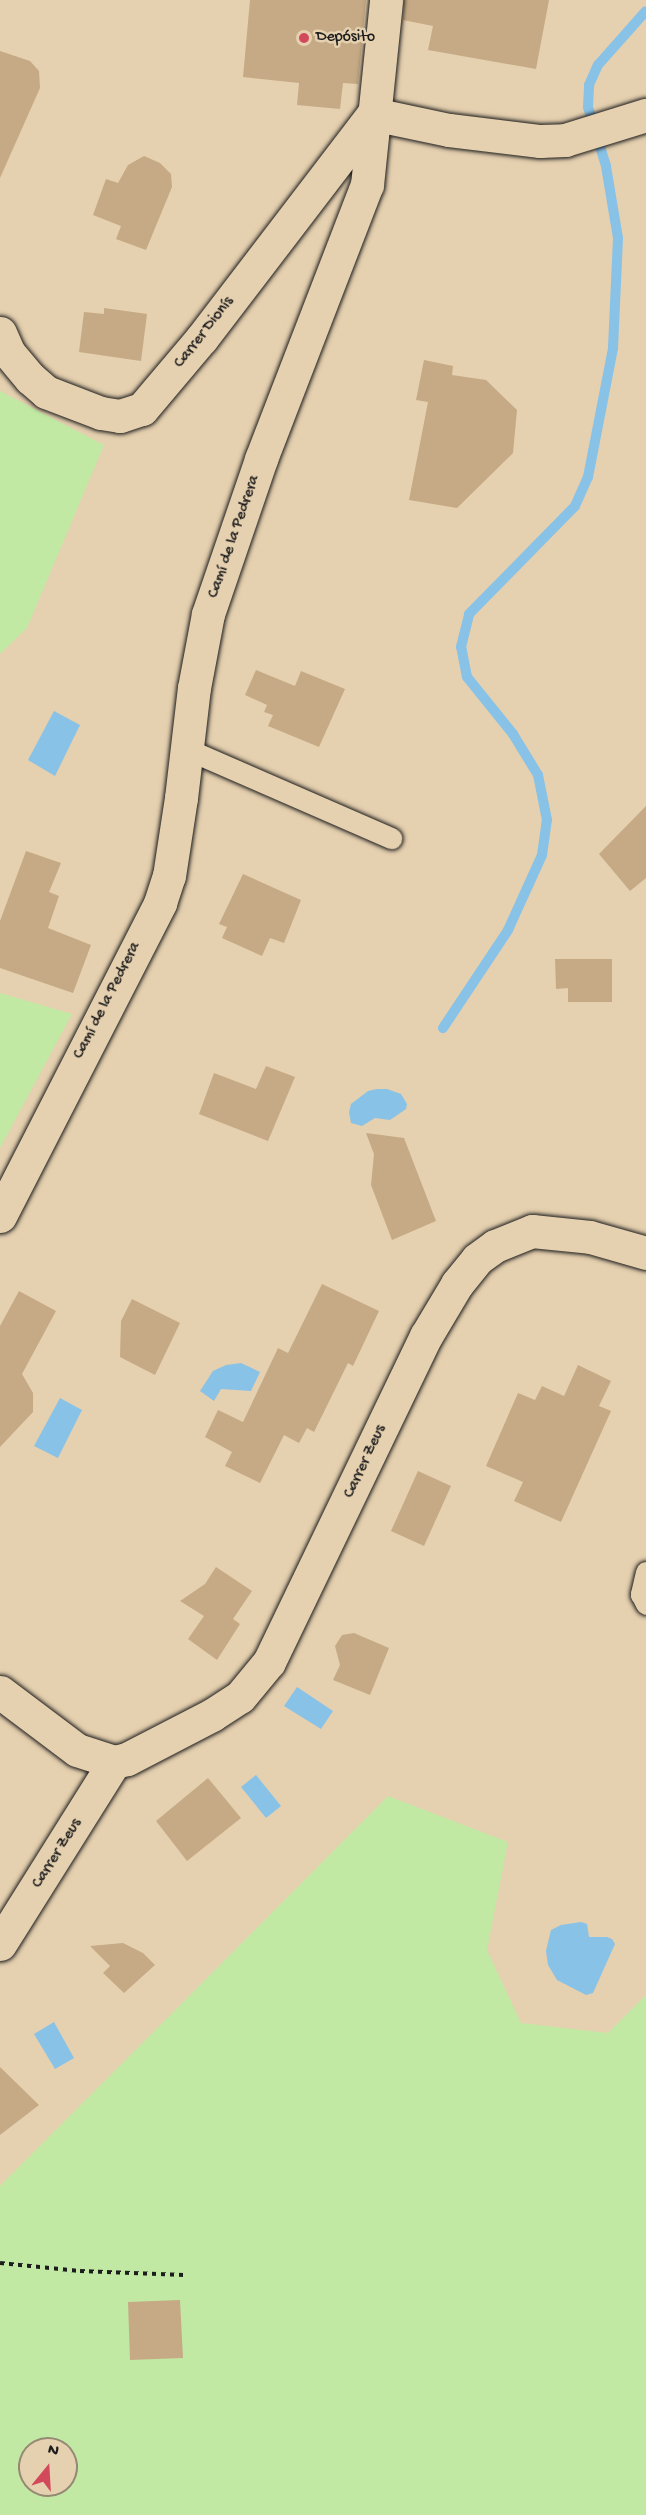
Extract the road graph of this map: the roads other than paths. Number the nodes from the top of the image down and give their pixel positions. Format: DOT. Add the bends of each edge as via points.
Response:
graph roads {
  1 [pos="386,0"];
  2 [pos="373,114"];
  3 [pos="646,115"];
  4 [pos="0,333"];
  5 [pos="187,749"];
  6 [pos="391,838"];
  7 [pos="0,1216"];
  8 [pos="646,1253"];
  9 [pos="646,1572"];
  10 [pos="646,1604"];
  11 [pos="0,1692"];
  12 [pos="114,1762"];
  13 [pos="0,1944"];
  1 -- 2 [label="street, Camí de la Pedrera"];
  2 -- 3 [label="street" via="449,130 540,141 565,140"];
  2 -- 4 [label="street, Carrer Dionís" via="202,338 142,409 120,416 100,413 46,392 9,353"];
  2 -- 5 [label="street, Camí de la Pedrera" via="368,185 261,459 208,614"];
  5 -- 6 [label="lane"];
  5 -- 7 [label="street, Camí de la Pedrera" via="174,849 160,903"];
  8 -- 12 [label="street, Carrer Zeus" via="590,1237 532,1231 495,1246 477,1259 426,1336 269,1662 240,1697 127,1759"];
  9 -- 10 [label="lane" via="641,1594"];
  11 -- 12 [label="street" via="77,1750"];
  12 -- 13 [label="street, Carrer Zeus"];
}
